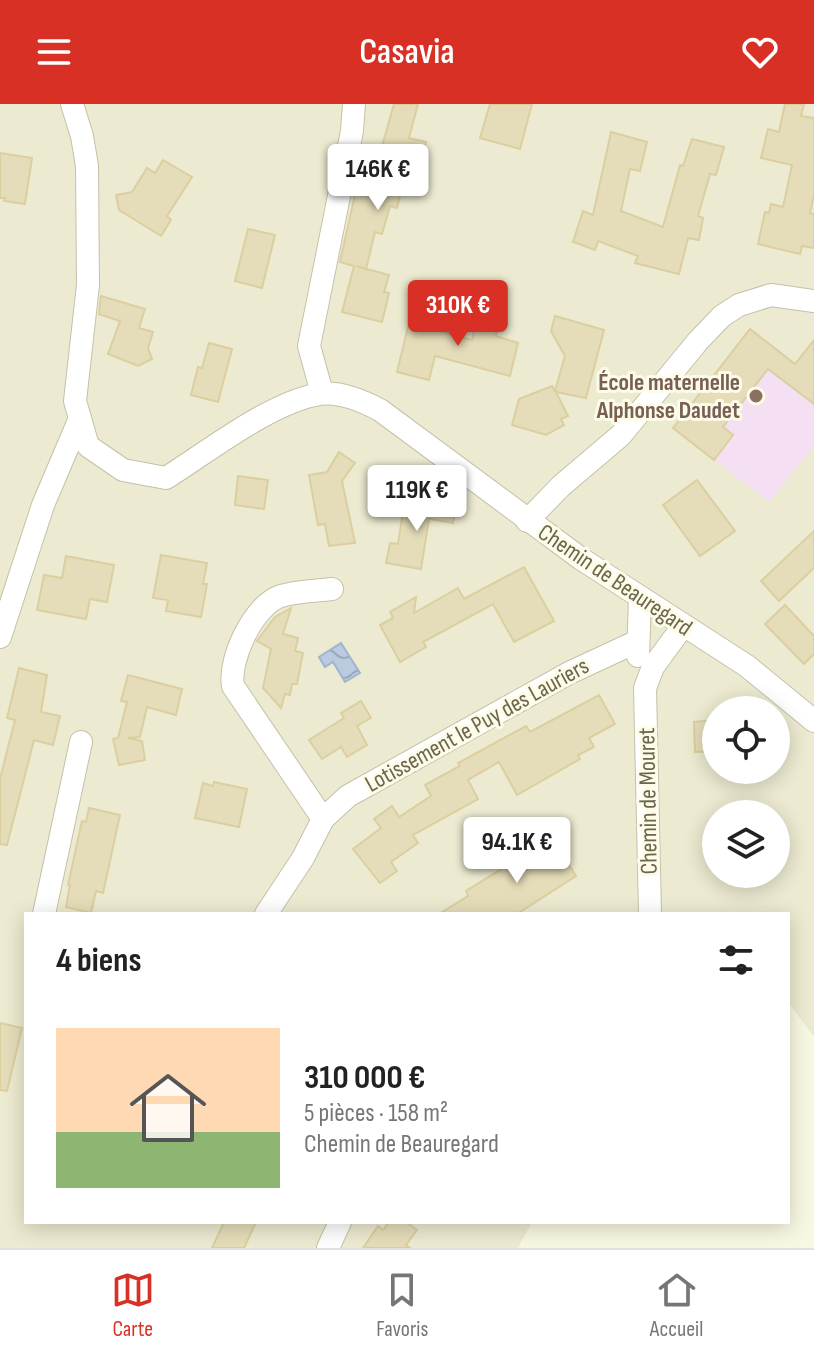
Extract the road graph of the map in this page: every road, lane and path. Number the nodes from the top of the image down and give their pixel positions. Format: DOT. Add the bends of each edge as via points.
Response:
graph roads {
  1 [pos="72,104"];
  2 [pos="354,104"];
  3 [pos="814,301"];
  4 [pos="322,393"];
  5 [pos="80,418"];
  6 [pos="527,521"];
  7 [pos="332,589"];
  8 [pos="640,598"];
  9 [pos="683,626"];
  10 [pos="0,637"];
  11 [pos="638,641"];
  12 [pos="645,688"];
  13 [pos="814,721"];
  14 [pos="81,742"];
  15 [pos="323,819"];
  16 [pos="44,912"];
  17 [pos="267,912"];
  18 [pos="650,912"];
  19 [pos="339,1224"];
  20 [pos="328,1248"];
  1 -- 5 [label="street, Chemin de Beauregard" via="87,166 88,285 75,401"];
  2 -- 4 [label="street" via="309,346"];
  3 -- 6 [label="street" via="771,295 722,316 621,435"];
  4 -- 5 [label="street, Chemin de Beauregard" via="275,409 166,478 123,470 88,446"];
  4 -- 6 [label="street, Chemin de Beauregard" via="358,399 380,410"];
  5 -- 10 [label="street" via="43,505"];
  6 -- 8 [label="street, Chemin de Beauregard"];
  7 -- 15 [label="street" via="279,596 264,607 239,646 231,677"];
  8 -- 9 [label="street, Chemin de Beauregard"];
  8 -- 11 [label="street, Chemin de Mouret"];
  9 -- 12 [label="street" via="653,667"];
  9 -- 13 [label="street, Chemin de Beauregard" via="747,666"];
  11 -- 12 [label="street, Chemin de Mouret"];
  11 -- 15 [label="street, Lotissement le Puy des Lauriers" via="569,673 348,796"];
  12 -- 18 [label="street, Chemin de Mouret"];
  14 -- 16 [label="street"];
  15 -- 17 [label="street, Lotissement le Puy des Lauriers"];
  19 -- 20 [label="street"];
}
